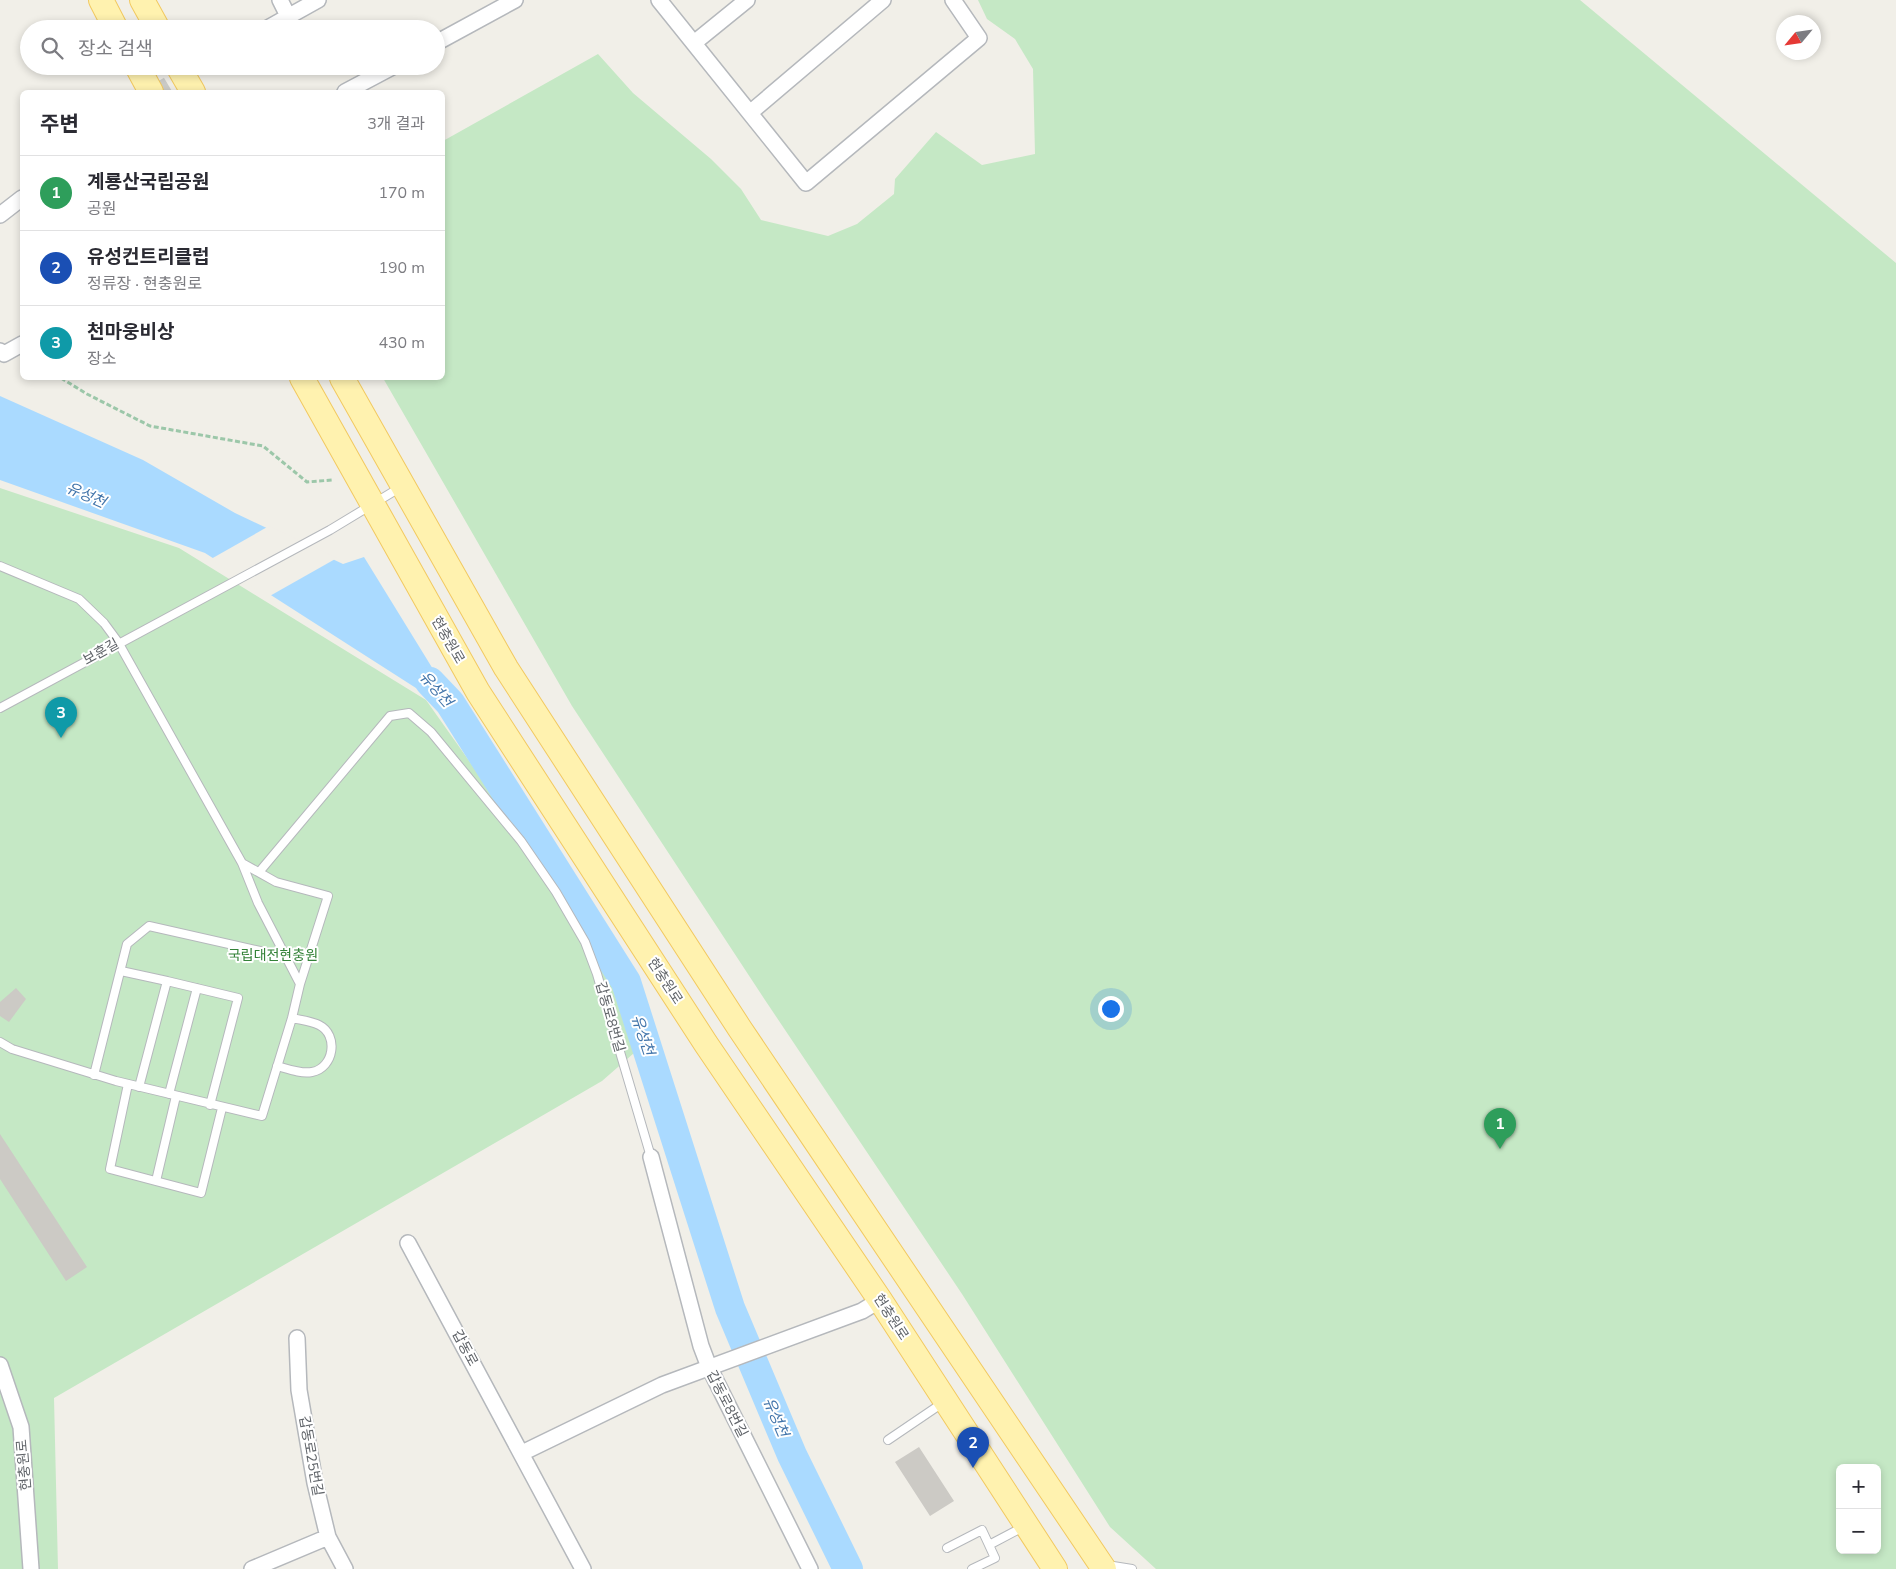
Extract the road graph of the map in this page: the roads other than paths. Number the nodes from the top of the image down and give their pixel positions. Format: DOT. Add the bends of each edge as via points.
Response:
graph roads {
  1 [pos="100,0"];
  2 [pos="142,0"];
  3 [pos="280,0"];
  4 [pos="318,0"];
  5 [pos="515,0"];
  6 [pos="659,0"];
  7 [pos="747,0"];
  8 [pos="884,0"];
  9 [pos="953,0"];
  10 [pos="288,16"];
  11 [pos="111,20"];
  12 [pos="153,20"];
  13 [pos="281,20"];
  14 [pos="445,38"];
  15 [pos="694,44"];
  16 [pos="142,75"];
  17 [pos="183,75"];
  18 [pos="377,75"];
  19 [pos="150,90"];
  20 [pos="192,90"];
  21 [pos="349,90"];
  22 [pos="751,112"];
  23 [pos="20,199"];
  24 [pos="0,214"];
  25 [pos="20,345"];
  26 [pos="0,351"];
  27 [pos="303,380"];
  28 [pos="343,380"];
  29 [pos="402,486"];
  30 [pos="371,503"];
  31 [pos="0,566"];
  32 [pos="118,642"];
  33 [pos="0,708"];
  34 [pos="242,863"];
  35 [pos="260,871"];
  36 [pos="287,957"];
  37 [pos="121,971"];
  38 [pos="167,981"];
  39 [pos="300,984"];
  40 [pos="197,988"];
  41 [pos="292,1018"];
  42 [pos="0,1042"];
  43 [pos="277,1066"];
  44 [pos="94,1075"];
  45 [pos="128,1084"];
  46 [pos="139,1087"];
  47 [pos="172,1095"];
  48 [pos="210,1105"];
  49 [pos="222,1108"];
  50 [pos="651,1157"];
  51 [pos="156,1181"];
  52 [pos="408,1243"];
  53 [pos="880,1300"];
  54 [pos="297,1338"];
  55 [pos="0,1365"];
  56 [pos="713,1366"];
  57 [pos="946,1401"];
  58 [pos="888,1440"];
  59 [pos="522,1453"];
  60 [pos="1026,1525"];
  61 [pos="328,1537"];
  62 [pos="989,1545"];
  63 [pos="947,1548"];
  64 [pos="1100,1567"];
  65 [pos="31,1569"];
  66 [pos="252,1569"];
  67 [pos="345,1569"];
  68 [pos="583,1569"];
  69 [pos="810,1569"];
  70 [pos="972,1569"];
  71 [pos="1054,1569"];
  72 [pos="1132,1569"];
  1 -- 11 [label="main road"];
  2 -- 12 [label="main road"];
  3 -- 10 [label="street"];
  4 -- 10 [label="street"];
  5 -- 14 [label="street"];
  6 -- 15 [label="street"];
  7 -- 15 [label="street"];
  8 -- 22 [label="street"];
  9 -- 22 [label="street" via="979,38 806,183"];
  10 -- 13 [label="street"];
  15 -- 22 [label="street"];
  16 -- 19 [label="main road"];
  17 -- 20 [label="main road"];
  18 -- 21 [label="street"];
  23 -- 24 [label="street"];
  25 -- 26 [label="street" via="4,354"];
  27 -- 30 [label="main road, 현충원로"];
  28 -- 29 [label="main road"];
  29 -- 30 [label="lane, 보훈길"];
  29 -- 64 [label="main road" via="512,677 740,1029"];
  30 -- 32 [label="lane, 보훈길" via="330,530"];
  30 -- 53 [label="main road, 현충원로" via="478,692 706,1044"];
  31 -- 32 [label="lane" via="79,599"];
  32 -- 33 [label="lane, 보훈길"];
  32 -- 34 [label="lane"];
  34 -- 35 [label="lane"];
  34 -- 36 [label="lane" via="258,903"];
  35 -- 39 [label="lane" via="276,882 328,896"];
  35 -- 50 [label="lane, 갑동로8번길" via="390,716 408,713 431,732 522,841 584,942 597,974"];
  36 -- 37 [label="lane" via="149,926 127,944"];
  36 -- 39 [label="lane"];
  37 -- 38 [label="lane"];
  37 -- 44 [label="lane"];
  38 -- 40 [label="lane"];
  38 -- 46 [label="lane"];
  39 -- 41 [label="lane"];
  40 -- 47 [label="lane"];
  40 -- 48 [label="lane" via="238,998"];
  41 -- 43 [label="lane"];
  41 -- 43 [label="lane" via="325,1030 332,1046 331,1054 328,1062 314,1072"];
  42 -- 44 [label="lane" via="12,1049"];
  43 -- 49 [label="lane" via="262,1116"];
  44 -- 45 [label="lane"];
  45 -- 46 [label="lane"];
  45 -- 51 [label="lane" via="110,1169"];
  46 -- 47 [label="lane"];
  47 -- 48 [label="lane"];
  47 -- 51 [label="lane"];
  48 -- 49 [label="lane"];
  49 -- 51 [label="lane" via="202,1193"];
  50 -- 56 [label="street, 갑동로8번길" via="701,1346"];
  52 -- 59 [label="street, 갑동로"];
  53 -- 56 [label="street" via="862,1311"];
  53 -- 57 [label="main road, 현충원로"];
  54 -- 61 [label="street, 갑동로25번길" via="299,1390"];
  55 -- 65 [label="street, 현충원로" via="21,1427"];
  56 -- 59 [label="street" via="662,1385"];
  56 -- 69 [label="street, 갑동로8번길"];
  57 -- 58 [label="lane"];
  57 -- 60 [label="main road, 현충원로"];
  59 -- 68 [label="street, 갑동로"];
  60 -- 62 [label="lane"];
  60 -- 71 [label="main road, 현충원로"];
  61 -- 66 [label="street"];
  61 -- 67 [label="street, 갑동로25번길"];
  62 -- 63 [label="lane" via="982,1530"];
  62 -- 70 [label="lane" via="994,1558"];
  64 -- 72 [label="lane"];
}
